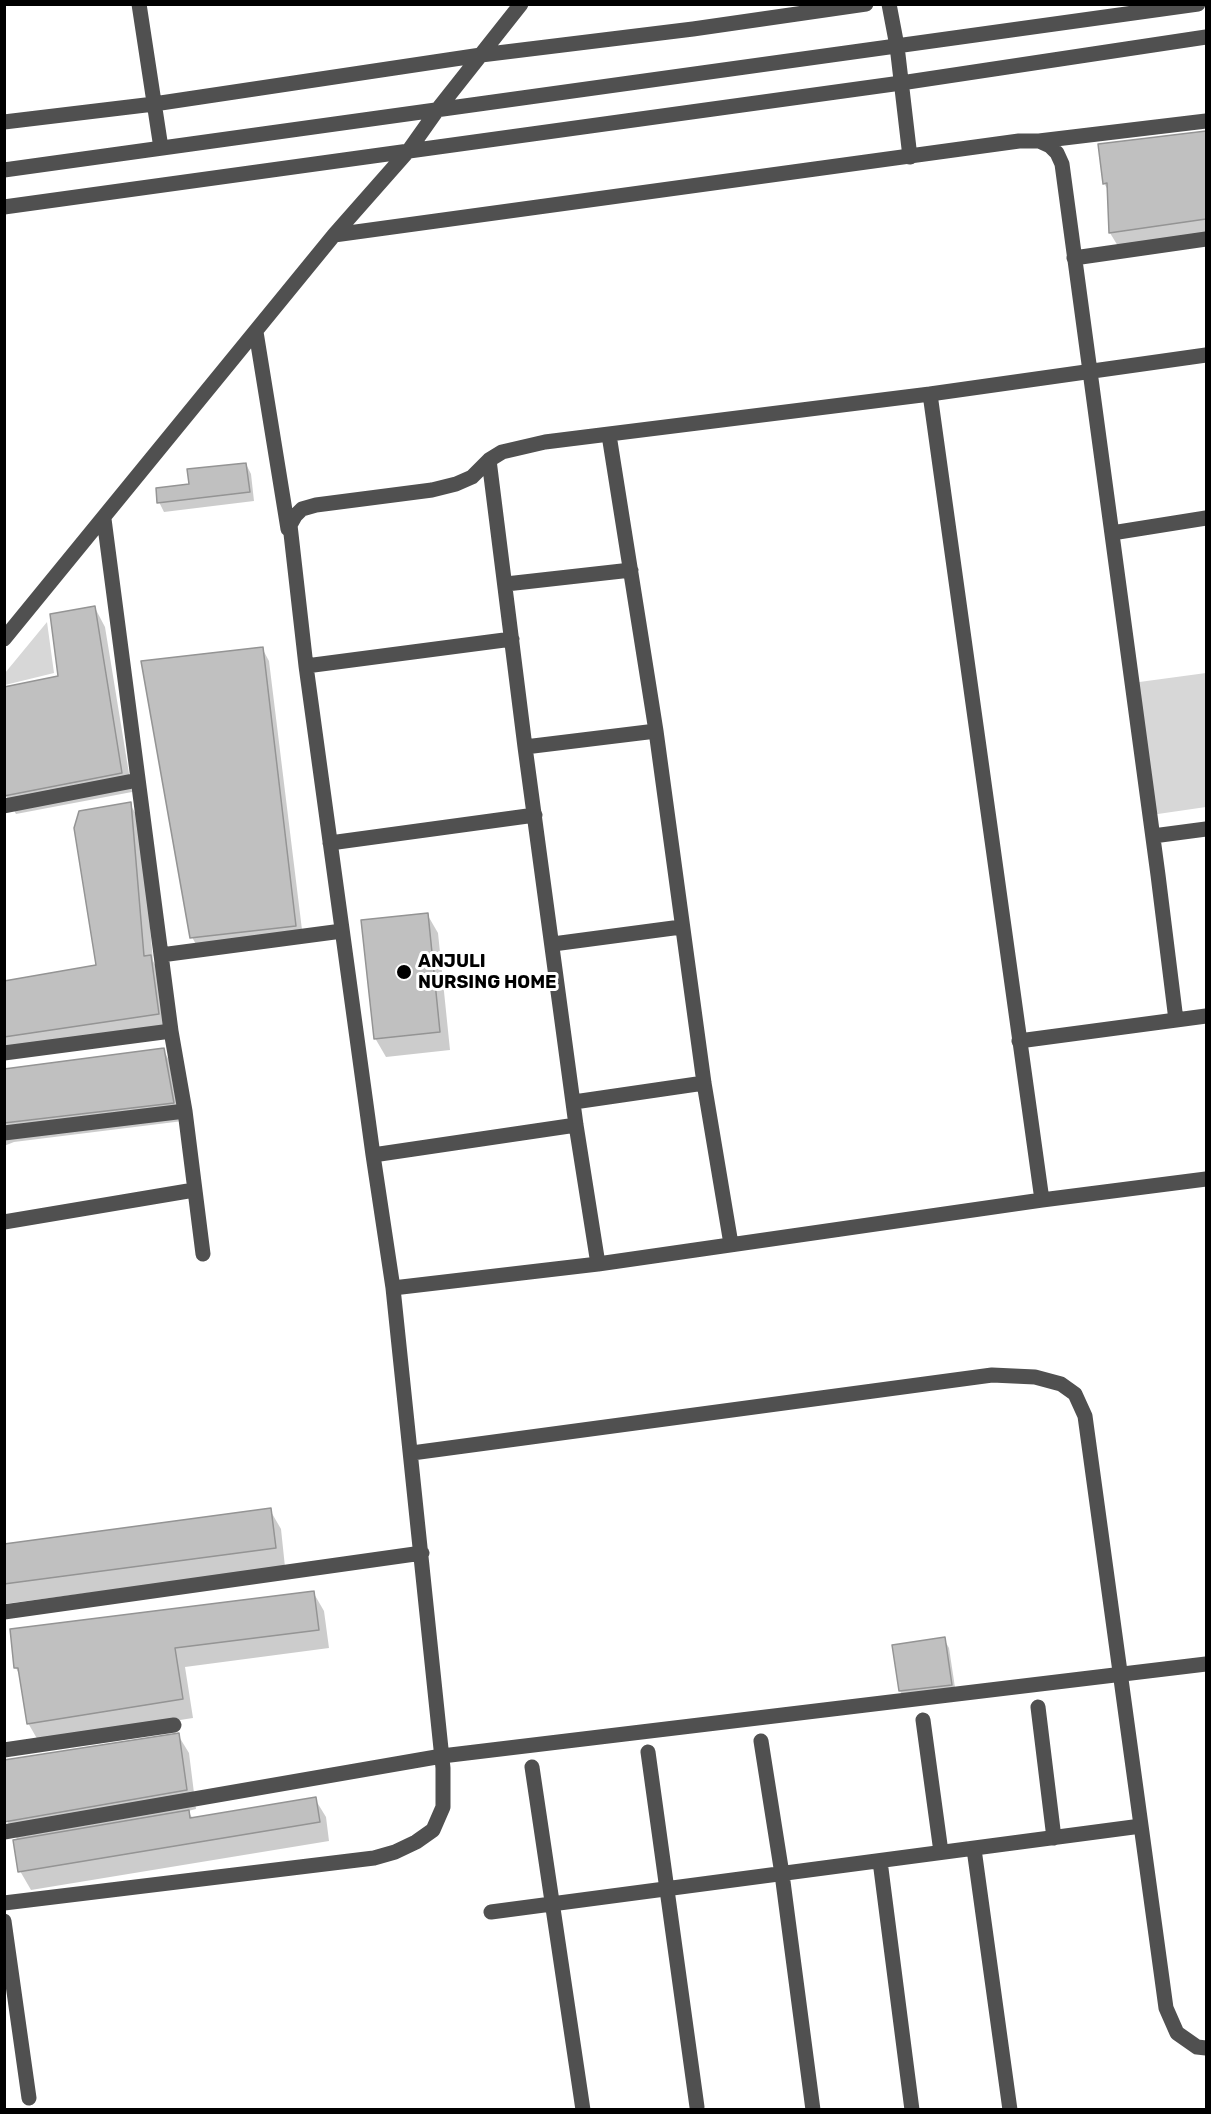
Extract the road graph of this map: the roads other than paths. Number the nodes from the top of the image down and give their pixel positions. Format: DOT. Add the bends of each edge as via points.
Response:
graph roads {
  1 [pos="139,4"];
  2 [pos="521,4"];
  3 [pos="866,4"];
  4 [pos="889,4"];
  5 [pos="1198,4"];
  6 [pos="1206,37"];
  7 [pos="897,46"];
  8 [pos="481,55"];
  9 [pos="901,83"];
  10 [pos="154,104"];
  11 [pos="438,109"];
  12 [pos="1206,121"];
  13 [pos="4,122"];
  14 [pos="1039,141"];
  15 [pos="161,148"];
  16 [pos="409,150"];
  17 [pos="910,157"];
  18 [pos="4,170"];
  19 [pos="4,207"];
  20 [pos="334,235"];
  21 [pos="1206,239"];
  22 [pos="1074,258"];
  23 [pos="256,332"];
  24 [pos="1206,355"];
  25 [pos="1090,371"];
  26 [pos="930,394"];
  27 [pos="609,435"];
  28 [pos="489,460"];
  29 [pos="1206,518"];
  30 [pos="104,519"];
  31 [pos="1112,533"];
  32 [pos="295,570"];
  33 [pos="631,570"];
  34 [pos="506,585"];
  35 [pos="4,639"];
  36 [pos="512,639"];
  37 [pos="306,666"];
  38 [pos="656,731"];
  39 [pos="525,747"];
  40 [pos="138,780"];
  41 [pos="4,806"];
  42 [pos="534,815"];
  43 [pos="1206,829"];
  44 [pos="1153,836"];
  45 [pos="330,843"];
  46 [pos="681,927"];
  47 [pos="342,931"];
  48 [pos="553,944"];
  49 [pos="161,955"];
  50 [pos="1206,1016"];
  51 [pos="1176,1020"];
  52 [pos="171,1031"];
  53 [pos="1019,1041"];
  54 [pos="4,1053"];
  55 [pos="704,1083"];
  56 [pos="574,1102"];
  57 [pos="185,1111"];
  58 [pos="576,1125"];
  59 [pos="4,1133"];
  60 [pos="373,1155"];
  61 [pos="1206,1179"];
  62 [pos="194,1190"];
  63 [pos="1041,1200"];
  64 [pos="4,1222"];
  65 [pos="731,1244"];
  66 [pos="203,1254"];
  67 [pos="598,1264"];
  68 [pos="393,1288"];
  69 [pos="412,1453"];
  70 [pos="422,1553"];
  71 [pos="4,1612"];
  72 [pos="1206,1664"];
  73 [pos="1121,1674"];
  74 [pos="1038,1707"];
  75 [pos="923,1720"];
  76 [pos="174,1725"];
  77 [pos="761,1741"];
  78 [pos="4,1750"];
  79 [pos="648,1752"];
  80 [pos="442,1756"];
  81 [pos="532,1767"];
  82 [pos="1141,1826"];
  83 [pos="4,1832"];
  84 [pos="1054,1838"];
  85 [pos="974,1849"];
  86 [pos="941,1852"];
  87 [pos="879,1861"];
  88 [pos="782,1874"];
  89 [pos="668,1888"];
  90 [pos="4,1903"];
  91 [pos="551,1904"];
  92 [pos="491,1912"];
  93 [pos="4,1921"];
  94 [pos="1206,2048"];
  95 [pos="29,2098"];
  96 [pos="697,2107"];
  97 [pos="583,2109"];
  98 [pos="813,2109"];
  99 [pos="912,2109"];
  100 [pos="1010,2109"];
  1 -- 10 [label="street"];
  2 -- 8 [label="street"];
  3 -- 8 [label="street"];
  4 -- 7 [label="street"];
  5 -- 7 [label="street"];
  6 -- 9 [label="street"];
  7 -- 9 [label="street"];
  7 -- 11 [label="street"];
  8 -- 10 [label="street"];
  8 -- 11 [label="street"];
  9 -- 16 [label="street"];
  9 -- 17 [label="street"];
  10 -- 13 [label="street"];
  10 -- 15 [label="street"];
  11 -- 15 [label="street"];
  11 -- 16 [label="street"];
  12 -- 14 [label="street"];
  14 -- 17 [label="street"];
  14 -- 22 [label="street" via="1057,153 1062,164"];
  15 -- 18 [label="street"];
  16 -- 19 [label="street"];
  16 -- 20 [label="street"];
  17 -- 20 [label="street"];
  20 -- 23 [label="street"];
  21 -- 22 [label="street"];
  22 -- 25 [label="street"];
  23 -- 30 [label="street"];
  23 -- 32 [label="street"];
  24 -- 25 [label="street"];
  25 -- 26 [label="street"];
  25 -- 31 [label="street"];
  26 -- 27 [label="street"];
  26 -- 53 [label="street"];
  27 -- 28 [label="street" via="524,447"];
  27 -- 33 [label="street"];
  28 -- 32 [label="street" via="472,477 456,484 302,509 290,525"];
  28 -- 34 [label="street"];
  29 -- 31 [label="street"];
  30 -- 35 [label="street"];
  30 -- 40 [label="street"];
  31 -- 44 [label="street"];
  32 -- 37 [label="street"];
  33 -- 34 [label="street"];
  33 -- 38 [label="street"];
  34 -- 36 [label="street"];
  36 -- 37 [label="street"];
  36 -- 39 [label="street"];
  37 -- 45 [label="street"];
  38 -- 39 [label="street"];
  38 -- 46 [label="street"];
  39 -- 42 [label="street"];
  40 -- 41 [label="street"];
  40 -- 49 [label="street"];
  42 -- 45 [label="street"];
  42 -- 48 [label="street"];
  43 -- 44 [label="street"];
  44 -- 51 [label="street"];
  45 -- 47 [label="street"];
  46 -- 48 [label="street"];
  46 -- 55 [label="street"];
  47 -- 49 [label="street"];
  47 -- 60 [label="street"];
  48 -- 56 [label="street"];
  49 -- 52 [label="street"];
  50 -- 51 [label="street"];
  51 -- 53 [label="street"];
  52 -- 54 [label="street"];
  52 -- 57 [label="street"];
  53 -- 63 [label="street"];
  55 -- 56 [label="street"];
  55 -- 65 [label="street"];
  56 -- 58 [label="street"];
  57 -- 59 [label="street"];
  57 -- 62 [label="street"];
  58 -- 60 [label="street"];
  58 -- 67 [label="street"];
  60 -- 68 [label="street"];
  61 -- 63 [label="street"];
  62 -- 64 [label="street"];
  62 -- 66 [label="street"];
  63 -- 65 [label="street"];
  65 -- 67 [label="street"];
  67 -- 68 [label="street"];
  68 -- 69 [label="street"];
  69 -- 70 [label="street"];
  69 -- 73 [label="street" via="992,1375 1035,1377 1061,1384 1075,1394 1085,1416"];
  70 -- 71 [label="street"];
  70 -- 80 [label="street"];
  72 -- 73 [label="street"];
  73 -- 80 [label="street"];
  73 -- 82 [label="street"];
  74 -- 84 [label="street"];
  75 -- 86 [label="street"];
  76 -- 78 [label="street"];
  77 -- 88 [label="street"];
  79 -- 89 [label="street"];
  80 -- 83 [label="street"];
  80 -- 90 [label="street" via="442,1807 433,1830 395,1852"];
  81 -- 91 [label="street"];
  82 -- 84 [label="street"];
  82 -- 94 [label="street" via="1166,2008 1177,2033 1197,2047"];
  84 -- 85 [label="street"];
  85 -- 86 [label="street"];
  85 -- 100 [label="street"];
  86 -- 87 [label="street"];
  87 -- 88 [label="street"];
  87 -- 99 [label="street"];
  88 -- 89 [label="street"];
  88 -- 98 [label="street"];
  89 -- 91 [label="street"];
  89 -- 96 [label="street"];
  91 -- 92 [label="street"];
  91 -- 97 [label="street"];
  93 -- 95 [label="street"];
}
